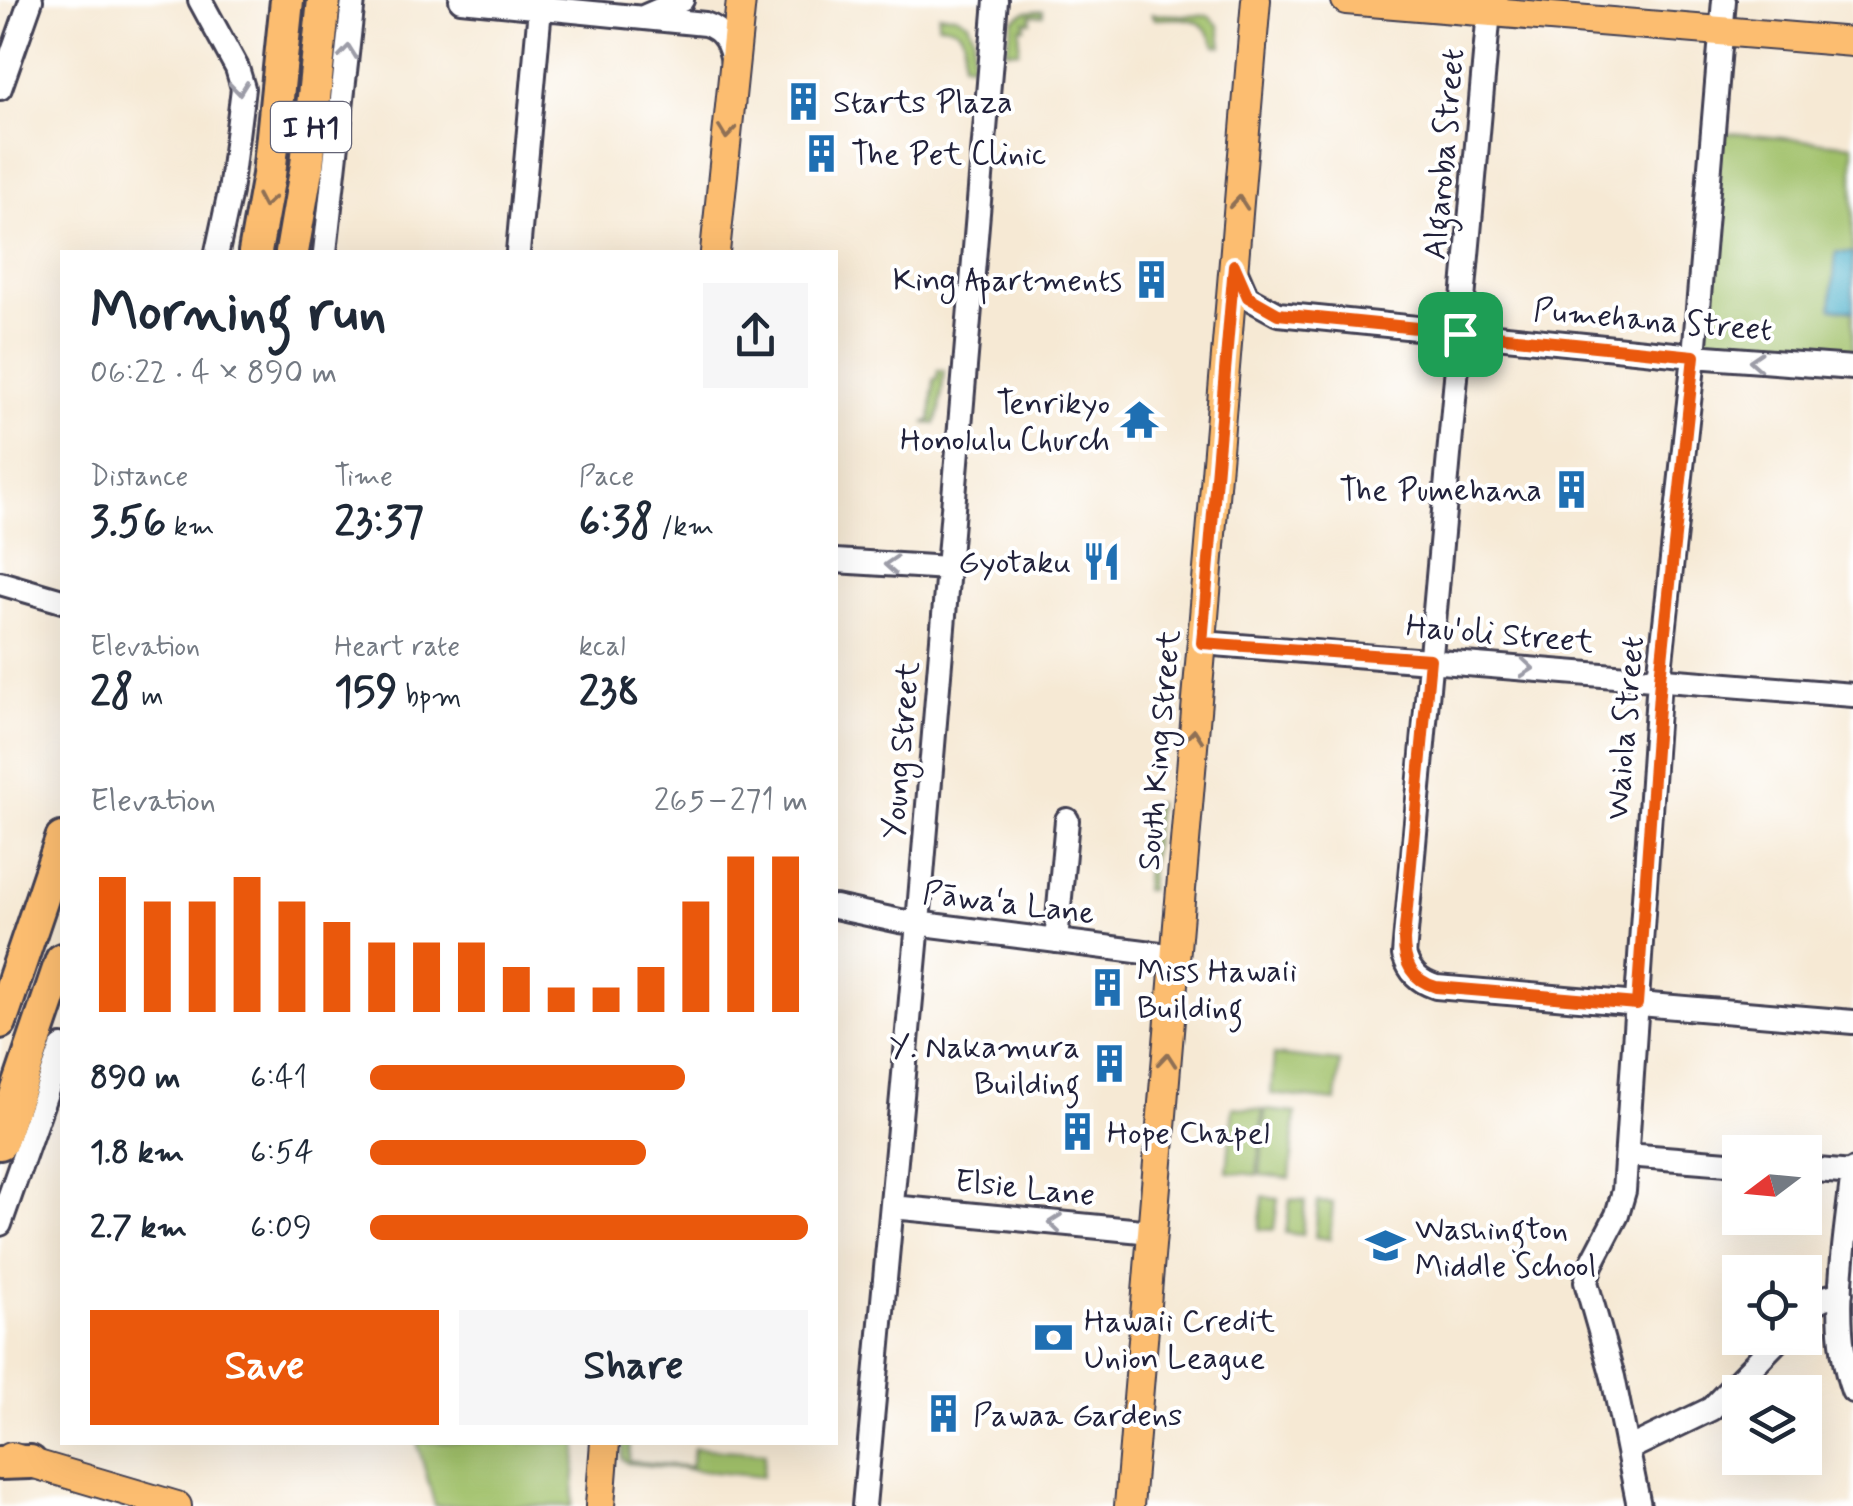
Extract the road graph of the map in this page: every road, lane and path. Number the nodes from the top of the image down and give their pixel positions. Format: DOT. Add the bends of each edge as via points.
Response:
graph roads {
  1 [pos="31,0"];
  2 [pos="200,0"];
  3 [pos="287,0"];
  4 [pos="461,0"];
  5 [pos="682,0"];
  6 [pos="742,0"];
  7 [pos="996,0"];
  8 [pos="1256,0"];
  9 [pos="1346,0"];
  10 [pos="1724,0"];
  11 [pos="348,1"];
  12 [pos="1489,6"];
  13 [pos="540,8"];
  14 [pos="634,18"];
  15 [pos="1721,31"];
  16 [pos="1853,42"];
  17 [pos="734,73"];
  18 [pos="0,88"];
  19 [pos="217,250"];
  20 [pos="255,250"];
  21 [pos="292,250"];
  22 [pos="325,250"];
  23 [pos="518,250"];
  24 [pos="714,250"];
  25 [pos="1234,265"];
  26 [pos="1460,334"];
  27 [pos="1694,356"];
  28 [pos="1853,368"];
  29 [pos="838,561"];
  30 [pos="948,568"];
  31 [pos="0,583"];
  32 [pos="60,600"];
  33 [pos="1202,643"];
  34 [pos="1430,659"];
  35 [pos="1660,679"];
  36 [pos="1853,695"];
  37 [pos="1067,820"];
  38 [pos="60,842"];
  39 [pos="838,908"];
  40 [pos="918,923"];
  41 [pos="1056,941"];
  42 [pos="1176,956"];
  43 [pos="60,966"];
  44 [pos="1637,1004"];
  45 [pos="0,1022"];
  46 [pos="1853,1022"];
  47 [pos="60,1054"];
  48 [pos="0,1143"];
  49 [pos="1626,1155"];
  50 [pos="1722,1163"];
  51 [pos="1822,1170"];
  52 [pos="1853,1171"];
  53 [pos="892,1207"];
  54 [pos="0,1224"];
  55 [pos="1152,1232"];
  56 [pos="1840,1293"];
  57 [pos="1822,1299"];
  58 [pos="1763,1355"];
  59 [pos="1853,1391"];
  60 [pos="605,1445"];
  61 [pos="1628,1450"];
  62 [pos="10,1460"];
  63 [pos="178,1506"];
  64 [pos="600,1506"];
  65 [pos="864,1506"];
  66 [pos="1130,1506"];
  67 [pos="1639,1506"];
  1 -- 18 [label="street"];
  2 -- 19 [label="street, one-way" via="243,88"];
  3 -- 20 [label="highway, I H1, one-way" via="270,175"];
  4 -- 13 [label="street"];
  5 -- 14 [label="street"];
  6 -- 17 [label="main road"];
  7 -- 30 [label="street, Young Street"];
  25 -- 8 [label="main road, South King Street, one-way"];
  9 -- 12 [label="main road"];
  10 -- 15 [label="street, Waiola Street"];
  11 -- 21 [label="highway, I H1"];
  22 -- 11 [label="street, one-way"];
  12 -- 15 [label="main road"];
  12 -- 26 [label="street, Algaroba Street"];
  13 -- 14 [label="street"];
  13 -- 23 [label="street"];
  14 -- 17 [label="street" via="716,28 730,48"];
  15 -- 16 [label="main road"];
  15 -- 27 [label="street, Waiola Street"];
  17 -- 24 [label="main road, one-way"];
  25 -- 26 [label="street, Pumehana Street" via="1248,297 1270,312"];
  25 -- 33 [label="main road, South King Street"];
  26 -- 27 [label="street, Pumehana Street"];
  26 -- 34 [label="street, Algaroba Street"];
  28 -- 27 [label="street, Pumehana Street, one-way"];
  27 -- 35 [label="street, Waiola Street"];
  30 -- 29 [label="street, one-way"];
  30 -- 40 [label="street, Young Street"];
  31 -- 32 [label="street"];
  33 -- 34 [label="street, Hau'oli Street"];
  42 -- 33 [label="main road, South King Street, one-way"];
  34 -- 35 [label="street, Hau'oli Street, one-way"];
  34 -- 44 [label="street, Algaroba Street" via="1404,940 1410,970 1436,987"];
  35 -- 36 [label="street, Hau'oli Street"];
  35 -- 44 [label="street, Waiola Street"];
  37 -- 41 [label="street"];
  38 -- 45 [label="highway"];
  39 -- 40 [label="street, Pāwaʻa Lane"];
  40 -- 41 [label="street, Pāwaʻa Lane"];
  40 -- 53 [label="street, Young Street"];
  41 -- 42 [label="street, Pāwaʻa Lane"];
  55 -- 42 [label="main road, South King Street, one-way"];
  43 -- 48 [label="highway"];
  44 -- 46 [label="street"];
  44 -- 49 [label="street, Waiola Street"];
  47 -- 54 [label="street"];
  49 -- 50 [label="street"];
  49 -- 61 [label="street, Waiola Street" via="1621,1203 1586,1282"];
  51 -- 52 [label="street"];
  52 -- 56 [label="street"];
  55 -- 53 [label="street, Elsie Lane, one-way"];
  53 -- 65 [label="street, Young Street"];
  55 -- 66 [label="main road, South King Street"];
  56 -- 57 [label="street"];
  56 -- 59 [label="street"];
  58 -- 61 [label="street" via="1711,1409"];
  60 -- 64 [label="main road"];
  61 -- 67 [label="street, Waiola Street"];
  62 -- 63 [label="main road"];
}
